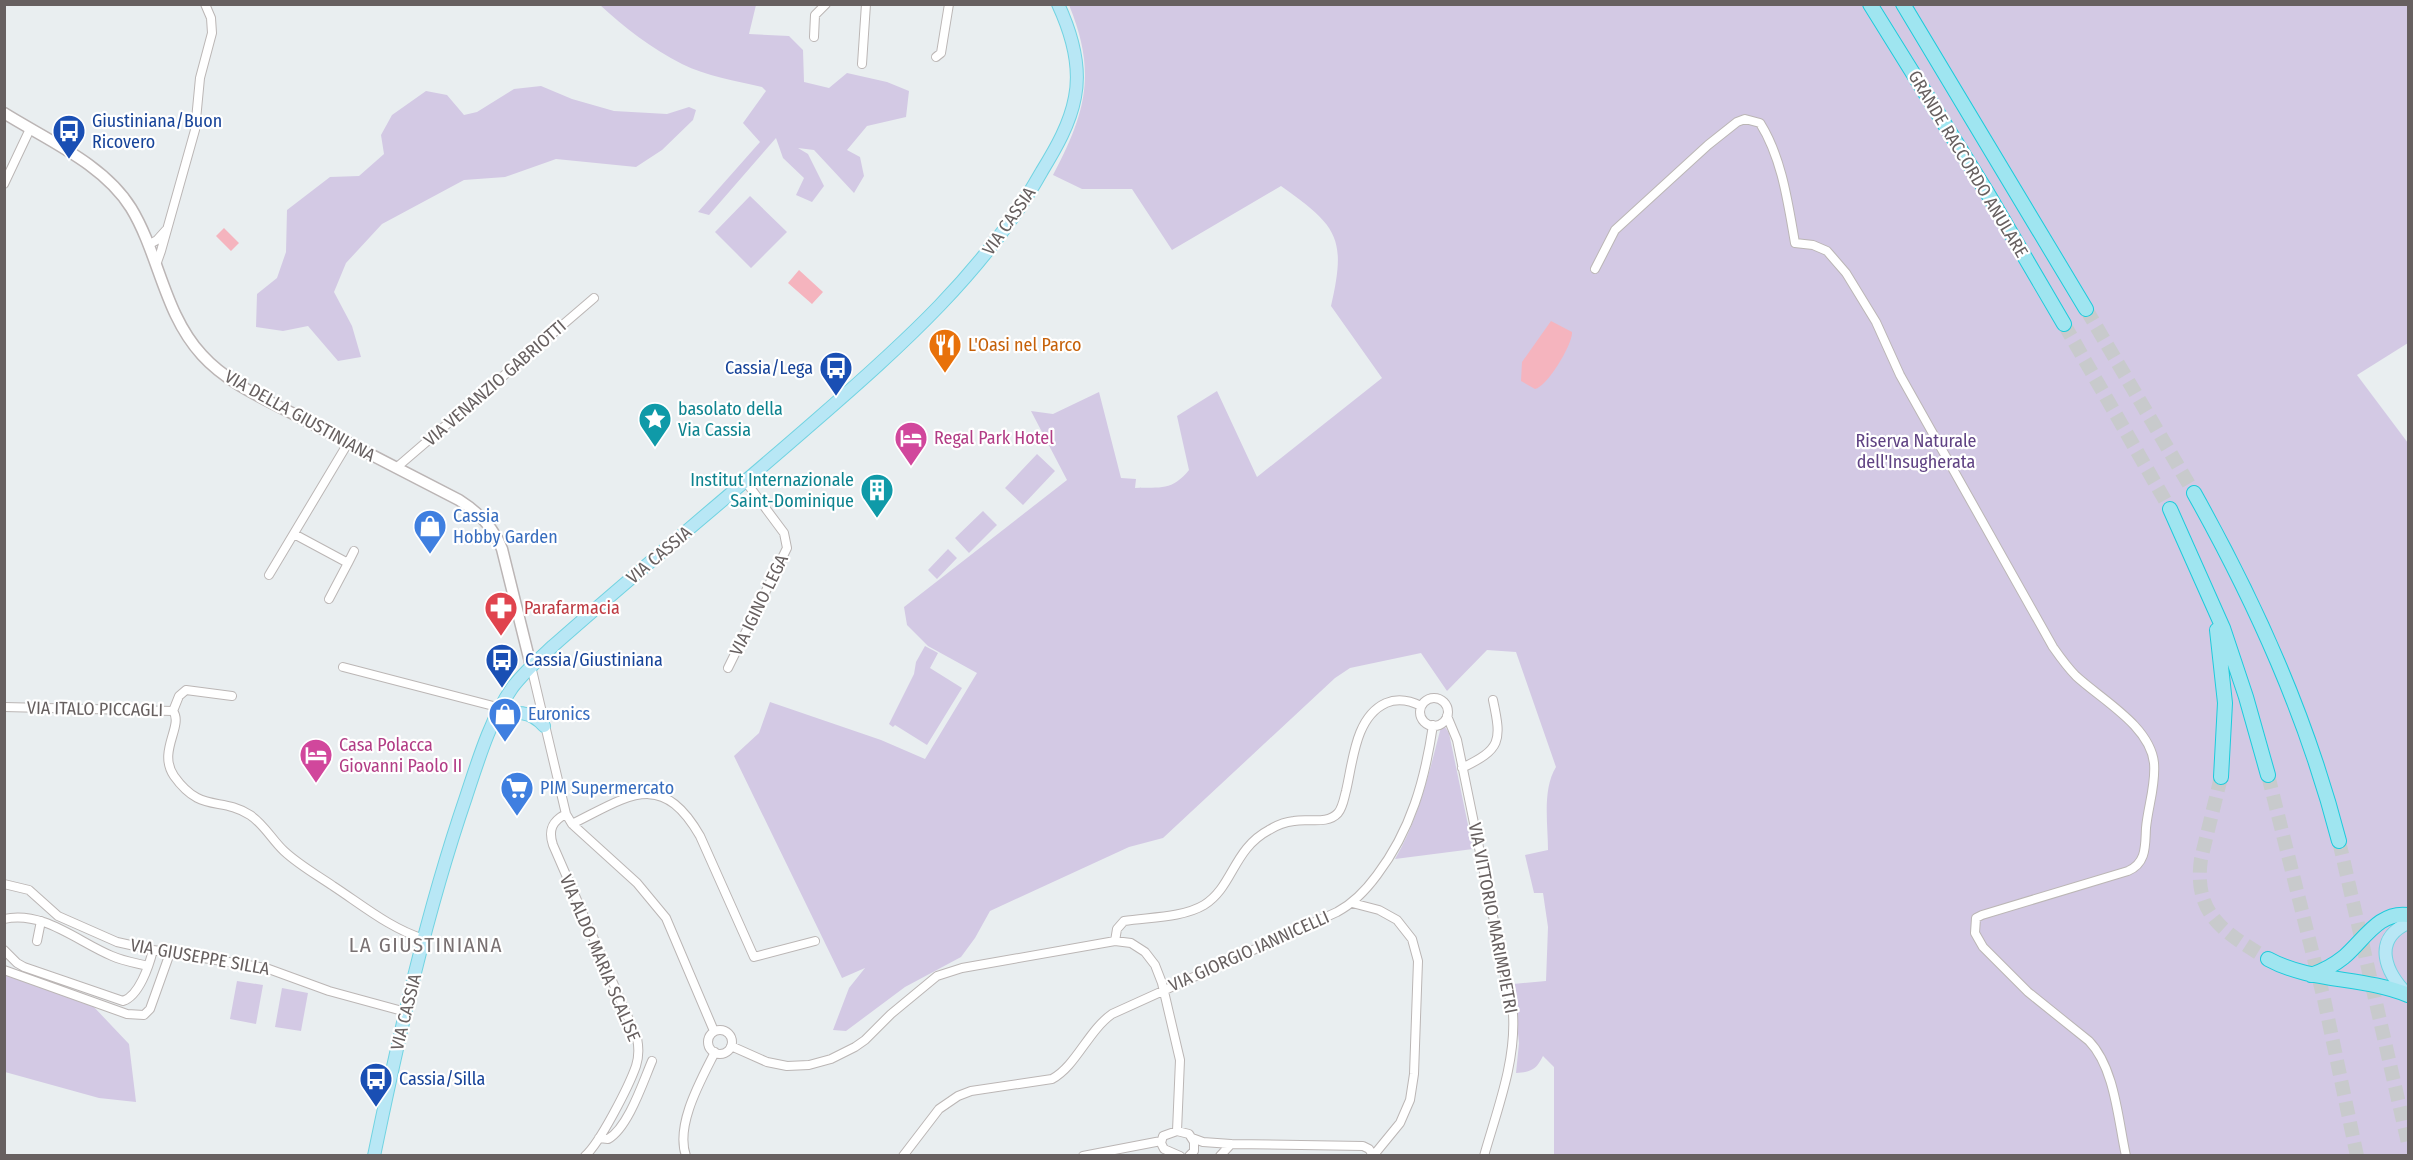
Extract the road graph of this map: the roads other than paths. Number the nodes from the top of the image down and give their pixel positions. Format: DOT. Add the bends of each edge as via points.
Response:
graph roads {
  1 [pos="205,4"];
  2 [pos="826,4"];
  3 [pos="866,4"];
  4 [pos="948,4"];
  5 [pos="1058,4"];
  6 [pos="1870,4"];
  7 [pos="1903,4"];
  8 [pos="814,38"];
  9 [pos="936,57"];
  10 [pos="862,64"];
  11 [pos="4,113"];
  12 [pos="30,129"];
  13 [pos="4,184"];
  14 [pos="167,229"];
  15 [pos="147,245"];
  16 [pos="156,265"];
  17 [pos="1595,269"];
  18 [pos="594,298"];
  19 [pos="2086,309"];
  20 [pos="2064,324"];
  21 [pos="348,443"];
  22 [pos="396,468"];
  23 [pos="746,482"];
  24 [pos="2194,493"];
  25 [pos="2170,509"];
  26 [pos="294,534"];
  27 [pos="354,551"];
  28 [pos="348,563"];
  29 [pos="269,575"];
  30 [pos="329,599"];
  31 [pos="2215,607"];
  32 [pos="531,666"];
  33 [pos="344,667"];
  34 [pos="728,669"];
  35 [pos="232,696"];
  36 [pos="1493,700"];
  37 [pos="1421,706"];
  38 [pos="4,707"];
  39 [pos="173,711"];
  40 [pos="499,713"];
  41 [pos="1447,716"];
  42 [pos="1433,725"];
  43 [pos="544,726"];
  44 [pos="1462,768"];
  45 [pos="2268,775"];
  46 [pos="2221,777"];
  47 [pos="566,814"];
  48 [pos="573,824"];
  49 [pos="2339,841"];
  50 [pos="4,884"];
  51 [pos="1352,903"];
  52 [pos="2409,915"];
  53 [pos="4,919"];
  54 [pos="41,921"];
  55 [pos="2409,923"];
  56 [pos="424,939"];
  57 [pos="38,941"];
  58 [pos="815,941"];
  59 [pos="1115,941"];
  60 [pos="4,950"];
  61 [pos="153,950"];
  62 [pos="170,953"];
  63 [pos="2268,959"];
  64 [pos="148,966"];
  65 [pos="4,970"];
  66 [pos="2309,975"];
  67 [pos="1163,990"];
  68 [pos="2408,995"];
  69 [pos="406,1012"];
  70 [pos="714,1031"];
  71 [pos="731,1046"];
  72 [pos="715,1052"];
  73 [pos="652,1061"];
  74 [pos="1177,1131"];
  75 [pos="1192,1137"];
  76 [pos="599,1138"];
  77 [pos="1161,1141"];
  78 [pos="1231,1144"];
  79 [pos="375,1155"];
  80 [pos="585,1155"];
  81 [pos="686,1155"];
  82 [pos="903,1155"];
  83 [pos="1083,1155"];
  84 [pos="1180,1155"];
  85 [pos="1192,1155"];
  86 [pos="1220,1155"];
  87 [pos="1373,1155"];
  88 [pos="1484,1155"];
  89 [pos="2126,1155"];
  1 -- 14 [label="street" via="212,33 200,78 194,137"];
  2 -- 8 [label="street" via="815,15"];
  3 -- 10 [label="street"];
  4 -- 9 [label="street" via="941,53"];
  5 -- 23 [label="main road, VIA CASSIA" via="1075,62 1076,95 1066,128 1019,211 952,294 867,376"];
  6 -- 20 [label="highway, GRANDE RACCORDO ANULARE"];
  7 -- 19 [label="highway, GRANDE RACCORDO ANULARE"];
  11 -- 12 [label="street, VIA DELLA GIUSTINIANA"];
  12 -- 13 [label="street"];
  12 -- 15 [label="street, VIA DELLA GIUSTINIANA" via="115,186 132,208"];
  14 -- 15 [label="street"];
  14 -- 16 [label="street"];
  15 -- 16 [label="street, VIA DELLA GIUSTINIANA"];
  16 -- 21 [label="street, VIA DELLA GIUSTINIANA" via="182,327 215,369"];
  17 -- 89 [label="street" via="1615,230 1708,145 1737,122 1745,119 1760,123 1785,190 1795,243 1827,251 1846,273 2053,647 2076,676 2139,730 2152,752 2154,784 2139,865 1982,915 1974,922 1983,947 2024,989 2089,1041 2100,1055 2109,1076"];
  18 -- 22 [label="street, VIA VENANZIO GABRIOTTI"];
  21 -- 22 [label="street, VIA DELLA GIUSTINIANA"];
  21 -- 26 [label="street"];
  22 -- 32 [label="street, VIA DELLA GIUSTINIANA" via="466,504 496,535"];
  23 -- 32 [label="main road, VIA CASSIA"];
  23 -- 34 [label="street, VIA IGINO LEGA" via="784,533 787,548"];
  24 -- 49 [label="highway" via="2240,577 2281,666 2314,755"];
  25 -- 31 [label="highway"];
  26 -- 28 [label="street"];
  26 -- 29 [label="street"];
  27 -- 28 [label="street"];
  28 -- 30 [label="street"];
  31 -- 45 [label="highway"];
  31 -- 46 [label="highway" via="2224,692"];
  32 -- 40 [label="main road, VIA CASSIA" via="513,687"];
  32 -- 43 [label="street"];
  33 -- 40 [label="street"];
  35 -- 39 [label="street" via="186,690"];
  36 -- 44 [label="street" via="1499,726 1496,743 1486,756"];
  37 -- 41 [label="street" via="1431,698 1440,699 1447,706"];
  37 -- 42 [label="street" via="1422,719"];
  37 -- 59 [label="street" via="1393,701 1368,717 1336,814 1325,820 1290,821 1267,830 1246,846 1222,887 1205,905 1186,912 1124,921 1117,928"];
  38 -- 39 [label="street, VIA ITALO PICCAGLI"];
  39 -- 56 [label="street, VIA ITALO PICCAGLI" via="176,719 168,761 188,793 249,814 292,858 396,927"];
  40 -- 43 [label="main road" via="527,713"];
  40 -- 56 [label="main road, VIA CASSIA" via="460,815"];
  41 -- 42 [label="street" via="1442,723"];
  41 -- 44 [label="street, VIA VITTORIO MARIMPIETRI"];
  42 -- 51 [label="street" via="1422,785 1407,824 1384,864"];
  43 -- 47 [label="street"];
  44 -- 88 [label="street, VIA VITTORIO MARIMPIETRI" via="1509,987 1514,1029 1510,1061"];
  47 -- 48 [label="street"];
  47 -- 76 [label="street, VIA ALDO MARIA SCALISE" via="553,823 551,841 639,1049 635,1068"];
  48 -- 58 [label="street" via="631,796 653,793 665,797 696,831 754,957"];
  48 -- 70 [label="street" via="637,883 666,918"];
  50 -- 61 [label="street, VIA GIUSEPPE SILLA" via="29,890 58,916 100,935"];
  51 -- 67 [label="street, VIA GIORGIO IANNICELLI"];
  51 -- 87 [label="street, VIA GIORGIO IANNICELLI" via="1379,910 1399,922 1413,942 1418,961 1410,1100 1400,1123"];
  52 -- 66 [label="highway" via="2395,915 2382,921 2339,961"];
  53 -- 54 [label="street" via="18,916"];
  54 -- 57 [label="street"];
  54 -- 64 [label="street" via="113,957"];
  55 -- 68 [label="main road" via="2393,934 2385,958 2394,980"];
  56 -- 69 [label="main road, VIA CASSIA"];
  59 -- 67 [label="street" via="1131,943 1145,952 1155,965"];
  59 -- 71 [label="street" via="940,975 855,1047 831,1059 787,1066"];
  60 -- 64 [label="street" via="24,967 123,1001 132,996"];
  61 -- 62 [label="street, VIA GIUSEPPE SILLA"];
  61 -- 64 [label="street"];
  62 -- 65 [label="street" via="150,1009 140,1016"];
  62 -- 69 [label="street, VIA GIUSEPPE SILLA" via="266,968 329,991"];
  63 -- 66 [label="highway"];
  66 -- 68 [label="highway" via="2366,982"];
  67 -- 74 [label="street" via="1180,1060"];
  67 -- 82 [label="street, VIA GIORGIO IANNICELLI" via="1106,1018 1052,1079 971,1091 954,1098 939,1109"];
  69 -- 79 [label="main road, VIA CASSIA"];
  70 -- 71 [label="street" via="728,1033"];
  70 -- 72 [label="street" via="708,1042"];
  71 -- 72 [label="street" via="724,1053"];
  72 -- 81 [label="street" via="685,1123"];
  73 -- 76 [label="street, VIA ALDO MARIA SCALISE" via="616,1132 608,1139"];
  74 -- 75 [label="street"];
  74 -- 77 [label="street"];
  75 -- 78 [label="street"];
  75 -- 85 [label="street"];
  76 -- 80 [label="street, VIA ALDO MARIA SCALISE"];
  77 -- 83 [label="street"];
  77 -- 84 [label="street" via="1166,1151"];
  78 -- 86 [label="street"];
  78 -- 87 [label="street" via="1363,1146"];
}
